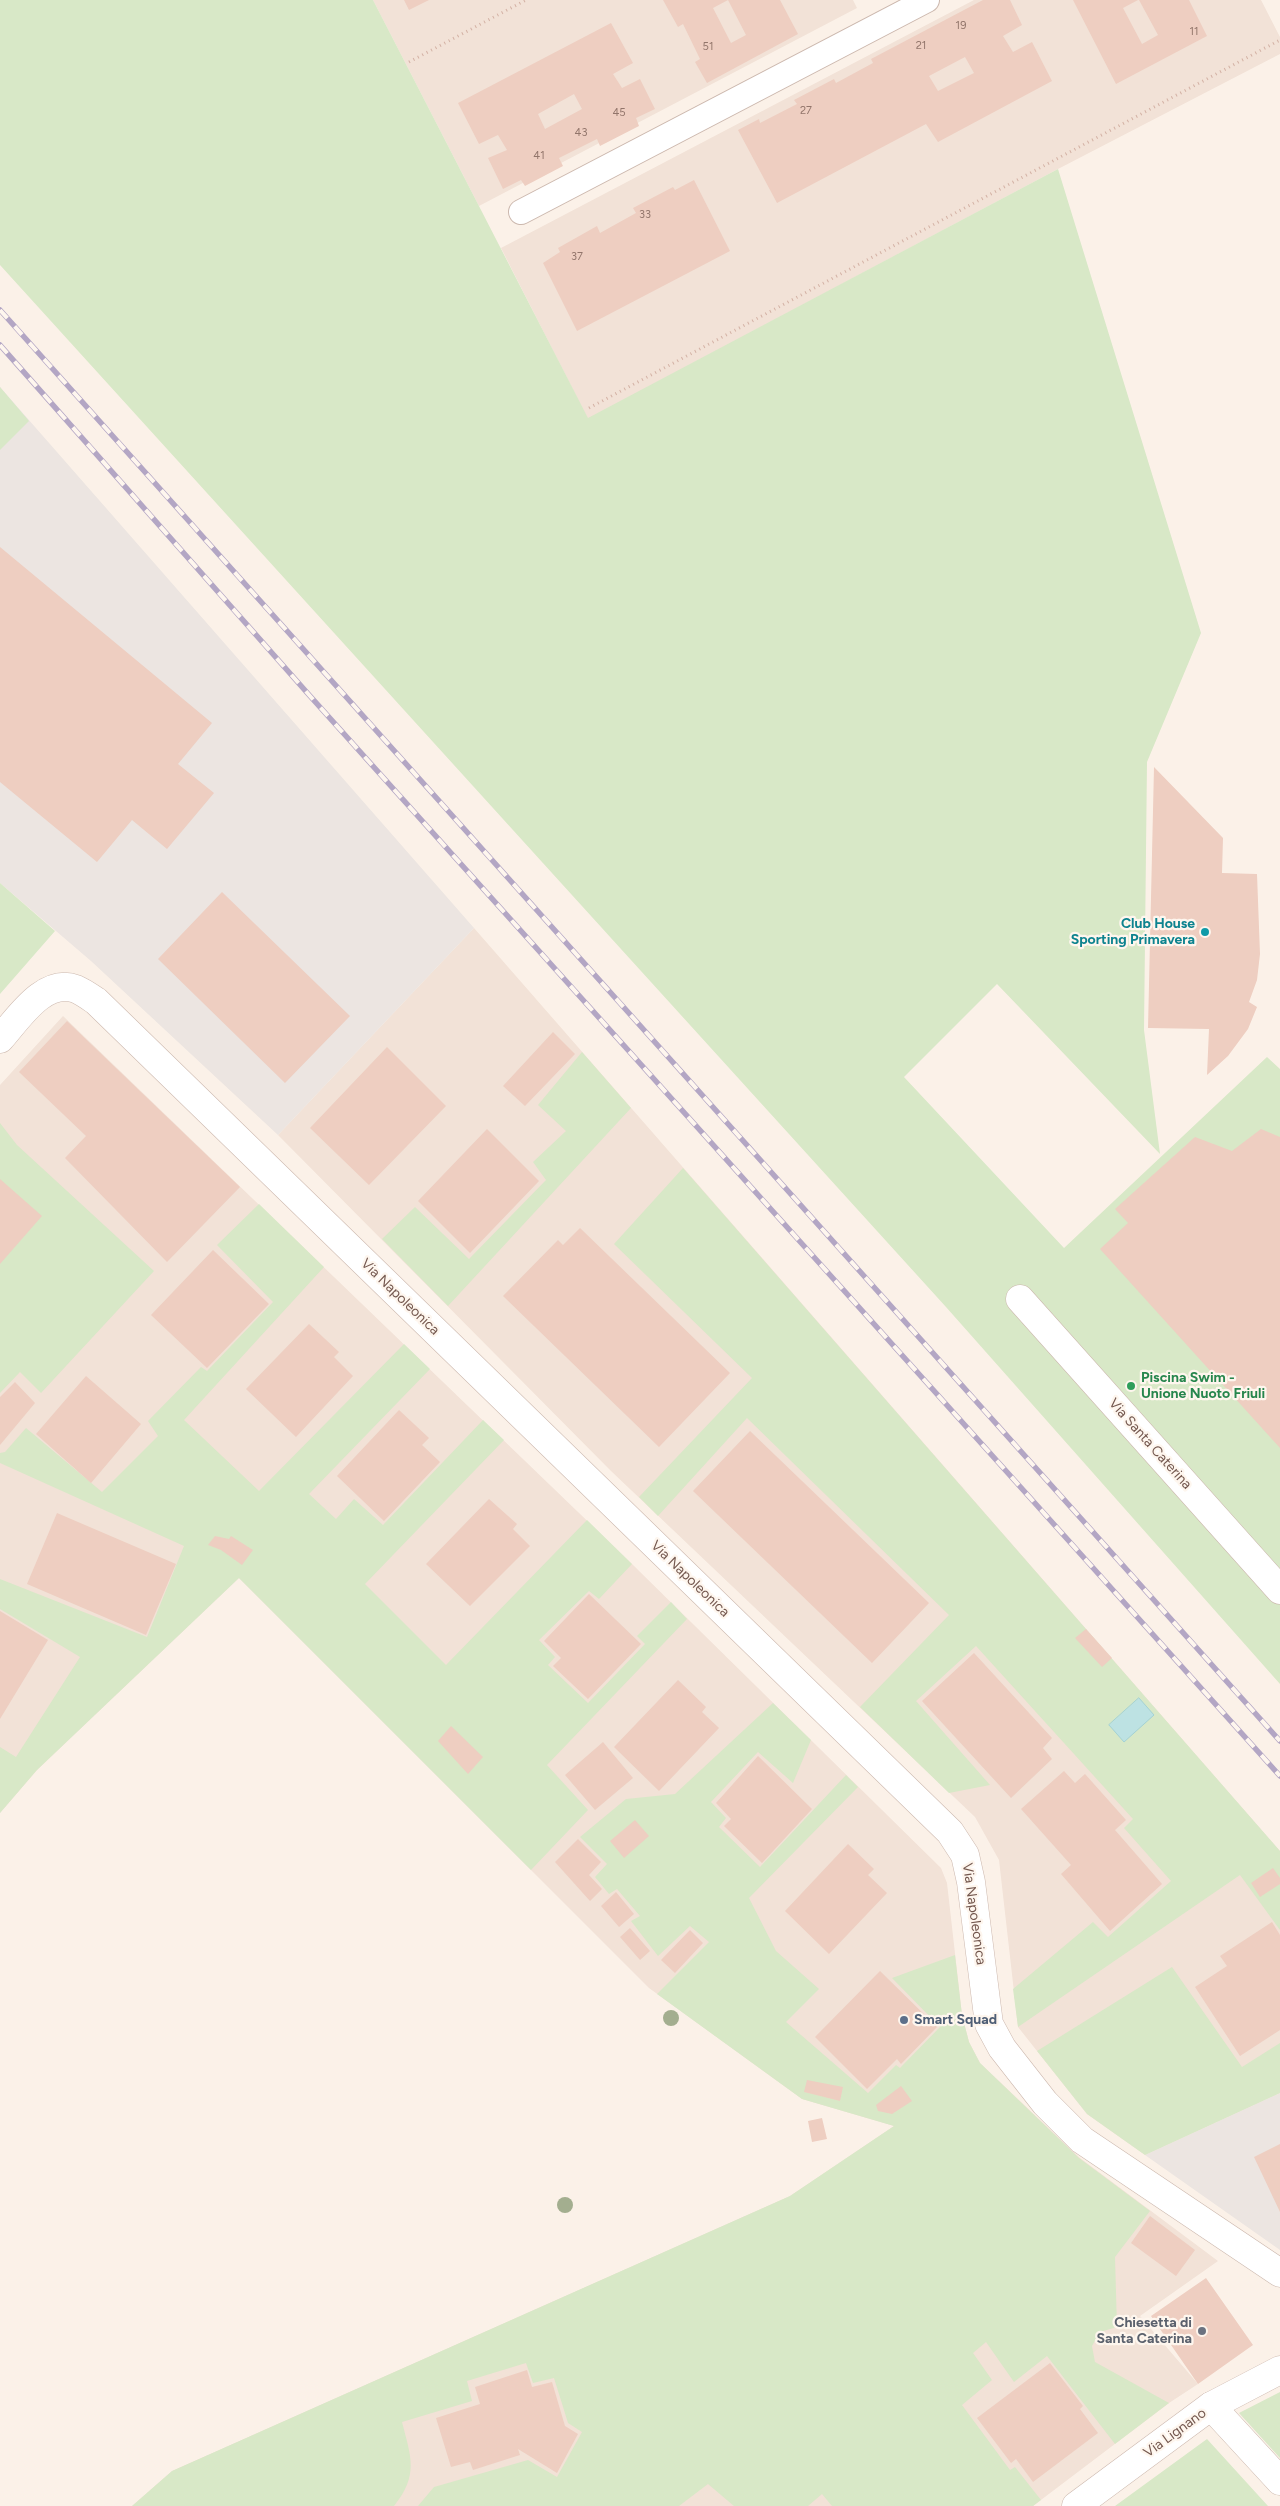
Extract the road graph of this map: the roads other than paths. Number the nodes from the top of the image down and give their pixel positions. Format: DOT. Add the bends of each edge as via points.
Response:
graph roads {
  1 [pos="927,0"];
  2 [pos="521,212"];
  3 [pos="0,1039"];
  4 [pos="1020,1299"];
  5 [pos="1280,1590"];
  6 [pos="1280,2273"];
  7 [pos="1280,2370"];
  8 [pos="1211,2406"];
  9 [pos="1280,2481"];
  10 [pos="1076,2506"];
  1 -- 2 [label="lane"];
  3 -- 6 [label="street, Via Napoleonica" via="36,999 52,988 75,988 96,1001 950,1832 965,1855 989,2024 1002,2048 1045,2103 1082,2140"];
  4 -- 5 [label="street, Via Santa Caterina"];
  7 -- 8 [label="street, Via Lignano"];
  8 -- 9 [label="street"];
  8 -- 10 [label="street, Via Lignano"];
}
